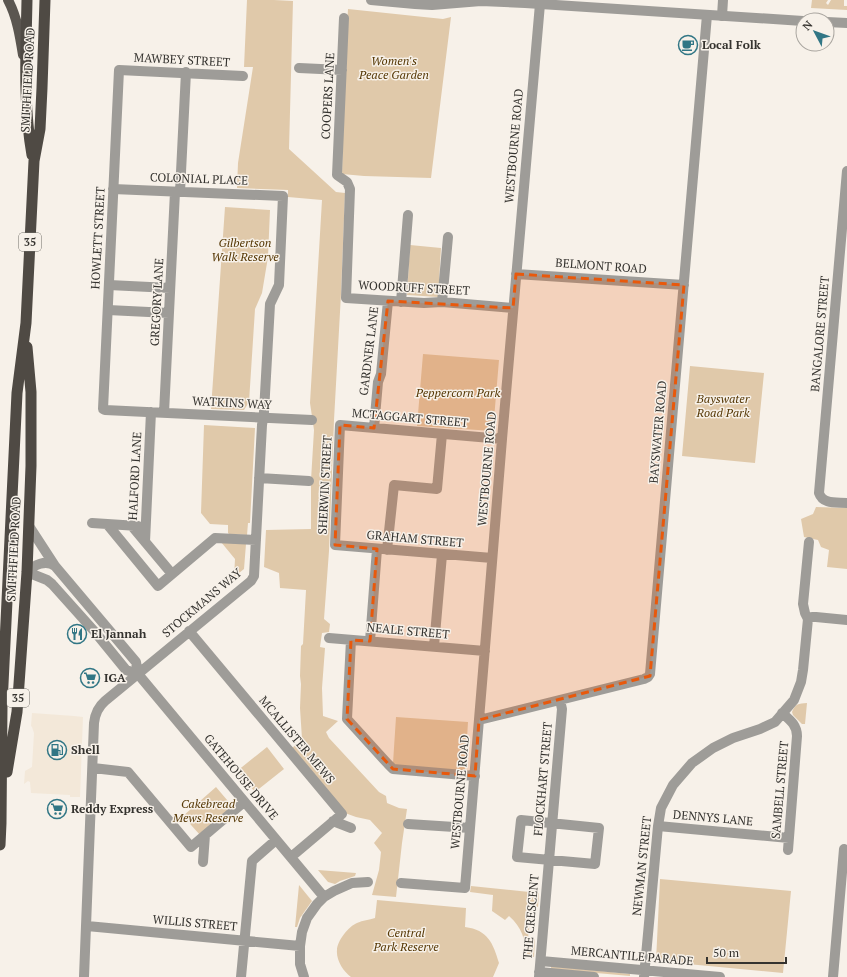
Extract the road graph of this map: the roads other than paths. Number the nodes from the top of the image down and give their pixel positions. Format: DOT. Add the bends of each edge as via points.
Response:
graph roads {
  1 [pos="8,0"];
  2 [pos="27,0"];
  3 [pos="45,0"];
  4 [pos="372,0"];
  5 [pos="723,0"];
  6 [pos="483,1"];
  7 [pos="499,1"];
  8 [pos="540,4"];
  9 [pos="707,15"];
  10 [pos="722,16"];
  11 [pos="344,18"];
  12 [pos="795,21"];
  13 [pos="835,22"];
  14 [pos="847,23"];
  15 [pos="299,68"];
  16 [pos="26,70"];
  17 [pos="119,70"];
  18 [pos="342,70"];
  19 [pos="186,72"];
  20 [pos="243,76"];
  21 [pos="42,88"];
  22 [pos="27,112"];
  23 [pos="34,161"];
  24 [pos="847,170"];
  25 [pos="337,175"];
  26 [pos="113,189"];
  27 [pos="178,192"];
  28 [pos="283,196"];
  29 [pos="408,215"];
  30 [pos="448,237"];
  31 [pos="516,274"];
  32 [pos="109,285"];
  33 [pos="684,285"];
  34 [pos="170,288"];
  35 [pos="388,301"];
  36 [pos="401,302"];
  37 [pos="442,302"];
  38 [pos="513,308"];
  39 [pos="108,310"];
  40 [pos="169,312"];
  41 [pos="26,323"];
  42 [pos="103,408"];
  43 [pos="151,412"];
  44 [pos="164,413"];
  45 [pos="263,418"];
  46 [pos="312,420"];
  47 [pos="340,425"];
  48 [pos="374,428"];
  49 [pos="442,434"];
  50 [pos="502,439"];
  51 [pos="259,478"];
  52 [pos="309,480"];
  53 [pos="847,503"];
  54 [pos="92,523"];
  55 [pos="106,524"];
  56 [pos="29,526"];
  57 [pos="131,526"];
  58 [pos="146,526"];
  59 [pos="256,540"];
  60 [pos="145,542"];
  61 [pos="809,542"];
  62 [pos="335,545"];
  63 [pos="377,549"];
  64 [pos="388,550"];
  65 [pos="442,555"];
  66 [pos="492,558"];
  67 [pos="5,561"];
  68 [pos="55,566"];
  69 [pos="27,572"];
  70 [pos="172,574"];
  71 [pos="8,587"];
  72 [pos="0,619"];
  73 [pos="808,619"];
  74 [pos="847,620"];
  75 [pos="104,624"];
  76 [pos="189,631"];
  77 [pos="95,632"];
  78 [pos="329,638"];
  79 [pos="351,640"];
  80 [pos="5,641"];
  81 [pos="370,641"];
  82 [pos="434,646"];
  83 [pos="485,651"];
  84 [pos="138,674"];
  85 [pos="560,700"];
  86 [pos="782,713"];
  87 [pos="479,720"];
  88 [pos="93,768"];
  89 [pos="475,776"];
  90 [pos="244,802"];
  91 [pos="333,821"];
  92 [pos="1,823"];
  93 [pos="552,823"];
  94 [pos="408,824"];
  95 [pos="658,826"];
  96 [pos="351,828"];
  97 [pos="470,828"];
  98 [pos="205,835"];
  99 [pos="789,838"];
  100 [pos="276,840"];
  101 [pos="0,845"];
  102 [pos="788,850"];
  103 [pos="844,850"];
  104 [pos="291,857"];
  105 [pos="550,860"];
  106 [pos="203,862"];
  107 [pos="368,882"];
  108 [pos="401,883"];
  109 [pos="844,886"];
  110 [pos="324,897"];
  111 [pos="843,905"];
  112 [pos="87,926"];
  113 [pos="245,941"];
  114 [pos="300,946"];
  115 [pos="541,961"];
  116 [pos="644,973"];
  117 [pos="539,974"];
  118 [pos="84,977"];
  119 [pos="241,977"];
  120 [pos="304,977"];
  121 [pos="594,977"];
  122 [pos="720,977"];
  123 [pos="833,977"];
  1 -- 16 [label="main road" via="17,23"];
  2 -- 16 [label="highway, SMITHFIELD ROAD / 35"];
  3 -- 21 [label="highway, SMITHFIELD ROAD / 35"];
  4 -- 6 [label="street" via="414,4"];
  5 -- 10 [label="street"];
  6 -- 7 [label="street"];
  7 -- 8 [label="street"];
  8 -- 9 [label="street"];
  8 -- 31 [label="street, WESTBOURNE ROAD"];
  9 -- 10 [label="street"];
  9 -- 33 [label="street, BAYSWATER ROAD"];
  10 -- 12 [label="street"];
  11 -- 18 [label="street, COOPERS LANE"];
  13 -- 14 [label="street"];
  15 -- 18 [label="street"];
  16 -- 22 [label="highway, SMITHFIELD ROAD / 35"];
  17 -- 19 [label="street, MAWBEY STREET"];
  17 -- 26 [label="street, HOWLETT STREET"];
  18 -- 25 [label="street, COOPERS LANE"];
  19 -- 20 [label="street, MAWBEY STREET"];
  19 -- 27 [label="street, GREGORY LANE"];
  21 -- 22 [label="highway" via="34,106"];
  21 -- 23 [label="highway, SMITHFIELD ROAD / 35" via="40,129"];
  22 -- 23 [label="highway, SMITHFIELD ROAD / 35"];
  23 -- 41 [label="highway, SMITHFIELD ROAD / 35"];
  24 -- 53 [label="street, BANGALORE STREET" via="819,492 822,499 827,502"];
  25 -- 35 [label="street, WOODRUFF STREET" via="350,187 346,298"];
  26 -- 27 [label="street, COLONIAL PLACE"];
  26 -- 32 [label="street, HOWLETT STREET"];
  27 -- 28 [label="street, COLONIAL PLACE"];
  27 -- 34 [label="street, GREGORY LANE"];
  28 -- 45 [label="street, STOCKMANS WAY" via="279,285 270,304"];
  29 -- 36 [label="street"];
  30 -- 37 [label="street"];
  31 -- 33 [label="street, BELMONT ROAD"];
  31 -- 38 [label="street, WESTBOURNE ROAD"];
  32 -- 34 [label="street"];
  32 -- 39 [label="street, HOWLETT STREET"];
  33 -- 85 [label="street, BAYSWATER ROAD" via="650,676"];
  34 -- 40 [label="street, GREGORY LANE"];
  35 -- 36 [label="street, WOODRUFF STREET"];
  35 -- 48 [label="street, GARDNER LANE"];
  36 -- 37 [label="street, WOODRUFF STREET"];
  37 -- 38 [label="street, WOODRUFF STREET"];
  38 -- 50 [label="street, WESTBOURNE ROAD"];
  39 -- 40 [label="street"];
  39 -- 42 [label="street, HOWLETT STREET"];
  40 -- 44 [label="street, GREGORY LANE"];
  41 -- 56 [label="highway, SMITHFIELD ROAD / 35" via="31,392"];
  41 -- 67 [label="highway, SMITHFIELD ROAD / 35" via="17,393"];
  42 -- 43 [label="street, WATKINS WAY"];
  43 -- 44 [label="street, WATKINS WAY"];
  43 -- 58 [label="street, HALFORD LANE"];
  44 -- 45 [label="street, WATKINS WAY"];
  45 -- 46 [label="street, WATKINS WAY"];
  45 -- 51 [label="street, STOCKMANS WAY"];
  47 -- 48 [label="street, MCTAGGART STREET"];
  47 -- 62 [label="street, SHERWIN STREET"];
  48 -- 49 [label="street, MCTAGGART STREET"];
  49 -- 50 [label="street, MCTAGGART STREET"];
  49 -- 64 [label="street" via="437,489 394,485"];
  50 -- 66 [label="street, WESTBOURNE ROAD"];
  51 -- 52 [label="street"];
  51 -- 59 [label="street, STOCKMANS WAY"];
  54 -- 55 [label="street"];
  55 -- 57 [label="street"];
  55 -- 70 [label="street" via="158,586"];
  56 -- 68 [label="street, GATEHOUSE DRIVE"];
  56 -- 69 [label="highway, SMITHFIELD ROAD / 35"];
  57 -- 58 [label="street"];
  57 -- 60 [label="street"];
  58 -- 60 [label="street, HALFORD LANE"];
  59 -- 70 [label="street" via="215,538"];
  59 -- 76 [label="street, STOCKMANS WAY" via="252,579"];
  60 -- 70 [label="street"];
  61 -- 73 [label="street, NEWMAN STREET" via="803,604"];
  62 -- 63 [label="street, GRAHAM STREET"];
  63 -- 64 [label="street, GRAHAM STREET"];
  63 -- 81 [label="street"];
  64 -- 65 [label="street, GRAHAM STREET"];
  65 -- 66 [label="street, GRAHAM STREET"];
  65 -- 82 [label="street"];
  66 -- 83 [label="street, WESTBOURNE ROAD"];
  67 -- 69 [label="highway"];
  67 -- 71 [label="highway, SMITHFIELD ROAD / 35"];
  68 -- 69 [label="street" via="45,562"];
  68 -- 75 [label="street, GATEHOUSE DRIVE"];
  69 -- 71 [label="highway"];
  69 -- 77 [label="street, GATEHOUSE DRIVE" via="52,584"];
  69 -- 92 [label="highway, SMITHFIELD ROAD / 35" via="17,712"];
  71 -- 80 [label="highway, SMITHFIELD ROAD / 35"];
  72 -- 80 [label="street"];
  73 -- 74 [label="street" via="816,617"];
  73 -- 86 [label="street, NEWMAN STREET" via="800,682 794,700"];
  75 -- 77 [label="street"];
  75 -- 84 [label="street, GATEHOUSE DRIVE" via="136,662"];
  76 -- 84 [label="street, STOCKMANS WAY"];
  76 -- 91 [label="street, MCALLISTER MEWS" via="342,814"];
  77 -- 84 [label="street, GATEHOUSE DRIVE" via="126,670"];
  78 -- 79 [label="street, NEALE STREET"];
  79 -- 81 [label="street, NEALE STREET"];
  79 -- 89 [label="street" via="348,719 388,764 393,769"];
  80 -- 92 [label="highway, SMITHFIELD ROAD / 35"];
  81 -- 82 [label="street, NEALE STREET"];
  82 -- 83 [label="street, NEALE STREET"];
  83 -- 87 [label="street, WESTBOURNE ROAD"];
  84 -- 88 [label="street, STOCKMANS WAY" via="97,711 94,720"];
  84 -- 90 [label="street, GATEHOUSE DRIVE"];
  85 -- 87 [label="street, BAYSWATER ROAD"];
  85 -- 93 [label="street, FLOCKHART STREET" via="562,709"];
  86 -- 95 [label="street, NEWMAN STREET" via="775,722 733,738 692,763 674,785 661,808"];
  86 -- 99 [label="street, SAMBELL STREET" via="794,724 797,733"];
  87 -- 89 [label="street, WESTBOURNE ROAD"];
  88 -- 98 [label="street" via="128,772 191,847"];
  88 -- 112 [label="street, STOCKMANS WAY"];
  89 -- 97 [label="street, WESTBOURNE ROAD"];
  90 -- 98 [label="street"];
  90 -- 100 [label="street, GATEHOUSE DRIVE"];
  91 -- 96 [label="street"];
  91 -- 104 [label="street"];
  92 -- 101 [label="highway, SMITHFIELD ROAD / 35"];
  93 -- 105 [label="street, FLOCKHART STREET"];
  93 -- 105 [label="street" via="521,820 517,857"];
  93 -- 105 [label="street" via="599,828 595,864"];
  94 -- 97 [label="street"];
  95 -- 99 [label="street, DENNYS LANE"];
  95 -- 116 [label="street, NEWMAN STREET"];
  97 -- 108 [label="street, WESTBOURNE ROAD" via="465,888"];
  98 -- 106 [label="street"];
  99 -- 102 [label="street, SAMBELL STREET"];
  100 -- 104 [label="street, GATEHOUSE DRIVE"];
  100 -- 113 [label="street" via="252,861"];
  103 -- 109 [label="street"];
  104 -- 110 [label="street, GATEHOUSE DRIVE"];
  105 -- 115 [label="street, THE CRESCENT"];
  107 -- 110 [label="street" via="352,884"];
  109 -- 111 [label="street"];
  110 -- 114 [label="street" via="307,918"];
  111 -- 123 [label="street"];
  112 -- 113 [label="street, WILLIS STREET"];
  112 -- 118 [label="street, STOCKMANS WAY"];
  113 -- 114 [label="street, WILLIS STREET"];
  113 -- 119 [label="street"];
  114 -- 120 [label="street" via="300,964"];
  115 -- 116 [label="street, MERCANTILE PARADE"];
  115 -- 117 [label="street, THE CRESCENT"];
  116 -- 122 [label="street, MERCANTILE PARADE"];
  117 -- 121 [label="street, MERCANTILE PARADE"];
}
